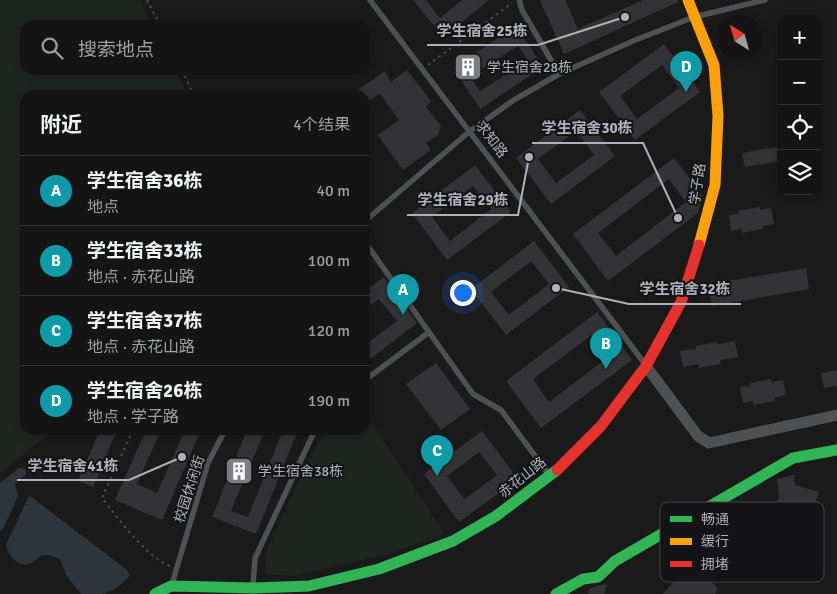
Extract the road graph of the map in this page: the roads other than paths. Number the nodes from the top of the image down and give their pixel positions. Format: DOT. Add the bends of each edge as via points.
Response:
graph roads {
  1 [pos="370,0"];
  2 [pos="517,0"];
  3 [pos="688,0"];
  4 [pos="766,0"];
  5 [pos="694,17"];
  6 [pos="559,74"];
  7 [pos="470,131"];
  8 [pos="370,217"];
  9 [pos="370,249"];
  10 [pos="428,333"];
  11 [pos="646,366"];
  12 [pos="370,376"];
  13 [pos="837,415"];
  14 [pos="222,435"];
  15 [pos="313,435"];
  16 [pos="837,450"];
  17 [pos="551,476"];
  18 [pos="717,502"];
  19 [pos="660,535"];
  20 [pos="172,586"];
  21 [pos="253,588"];
  22 [pos="155,594"];
  23 [pos="556,594"];
  1 -- 7 [label="lane, 求知路"];
  2 -- 6 [label="lane"];
  3 -- 5 [label="street, 学子路"];
  4 -- 5 [label="lane"];
  5 -- 6 [label="lane"];
  5 -- 11 [label="street, 学子路" via="714,65 718,116 715,185 702,240 681,302"];
  6 -- 7 [label="lane"];
  7 -- 8 [label="lane"];
  7 -- 11 [label="lane, 求知路"];
  9 -- 10 [label="lane"];
  10 -- 12 [label="lane"];
  10 -- 17 [label="lane" via="473,394 501,410"];
  11 -- 13 [label="street" via="698,436 709,443"];
  11 -- 17 [label="street, 赤花山路" via="601,426"];
  14 -- 20 [label="lane, 校园休闲街" via="208,463"];
  15 -- 21 [label="lane" via="255,558"];
  16 -- 18 [label="street" via="793,458"];
  17 -- 21 [label="street, 赤花山路" via="496,516 453,541 379,569 309,586"];
  19 -- 23 [label="street" via="615,561 598,577 583,579"];
  20 -- 21 [label="street, 赤花山路"];
  20 -- 22 [label="street, 赤花山路"];
}
